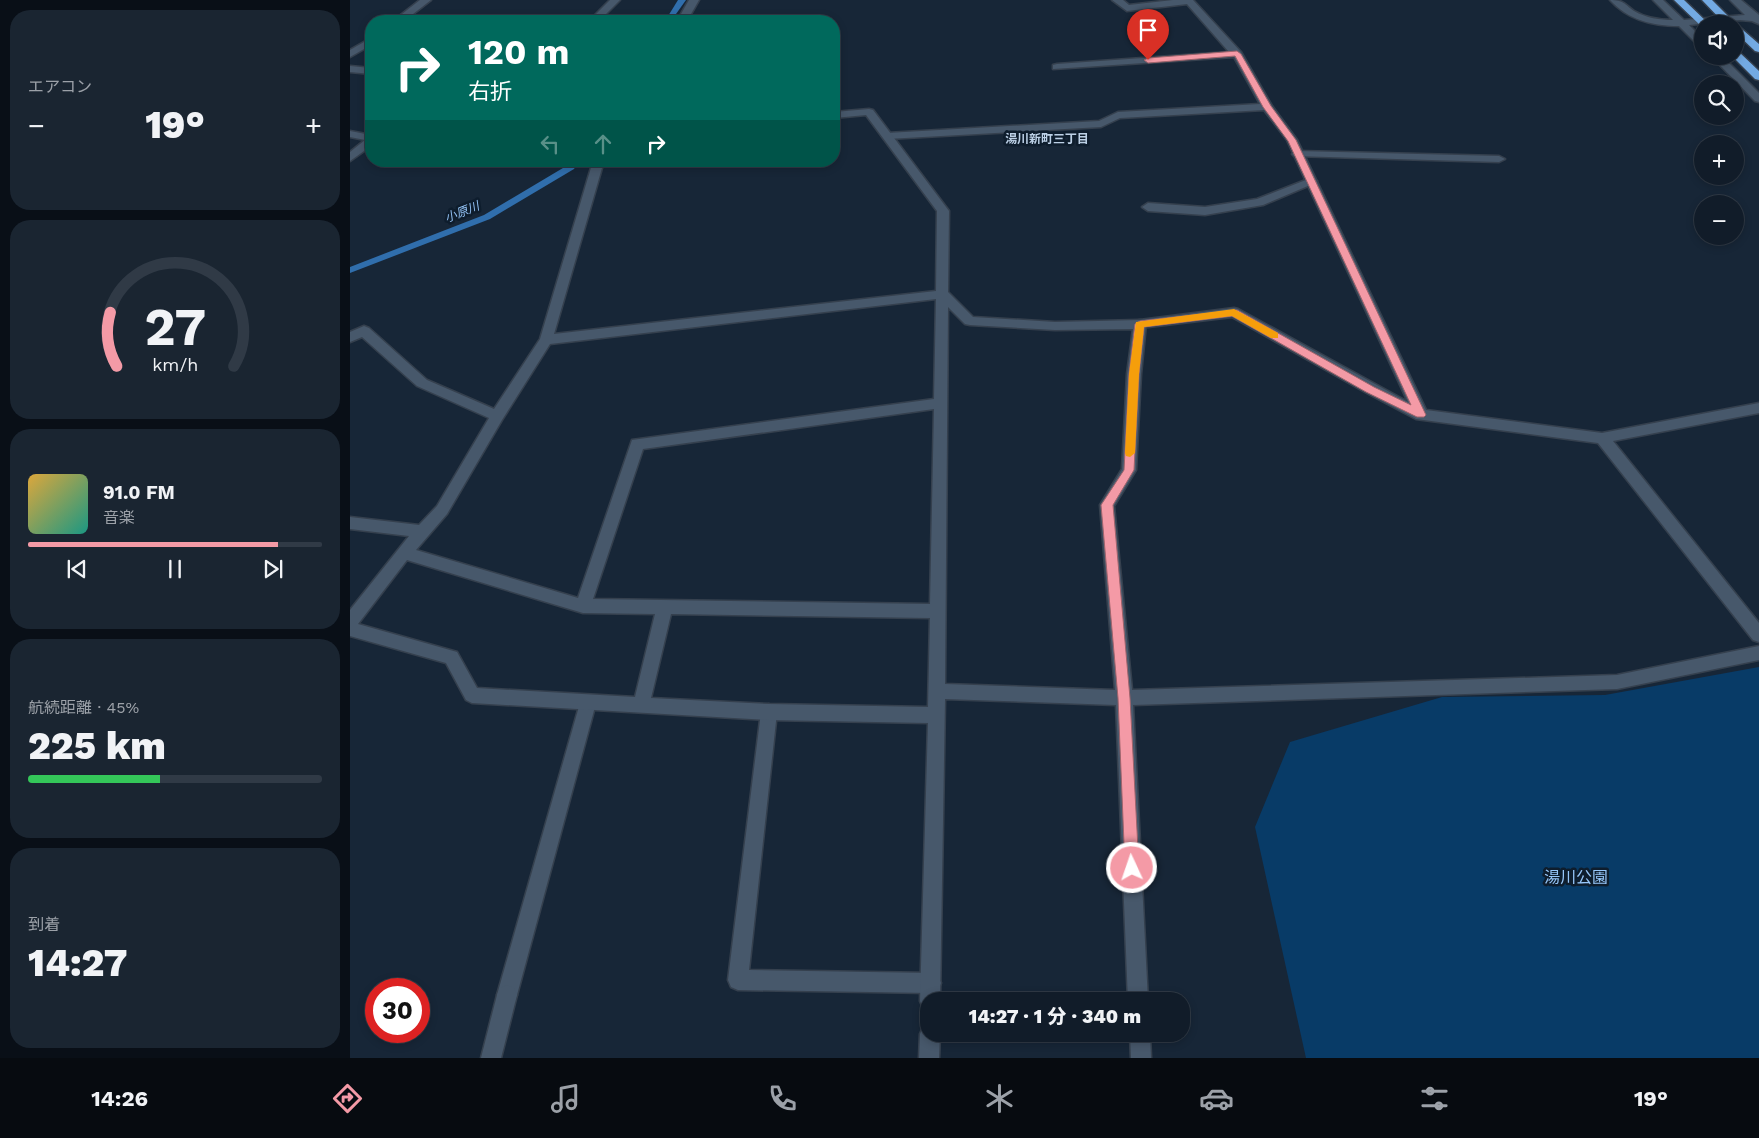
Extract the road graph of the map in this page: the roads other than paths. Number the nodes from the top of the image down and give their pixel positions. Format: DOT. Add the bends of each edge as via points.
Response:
graph roads {
  1 [pos="426,0"];
  2 [pos="615,0"];
  3 [pos="694,0"];
  4 [pos="1117,0"];
  5 [pos="1615,0"];
  6 [pos="1658,0"];
  7 [pos="1679,0"];
  8 [pos="1707,0"];
  9 [pos="1735,0"];
  10 [pos="406,15"];
  11 [pos="600,15"];
  12 [pos="685,15"];
  13 [pos="1695,15"];
  14 [pos="1722,15"];
  15 [pos="1757,19"];
  16 [pos="1744,20"];
  17 [pos="1694,22"];
  18 [pos="1682,23"];
  19 [pos="1694,35"];
  20 [pos="1744,35"];
  21 [pos="365,45"];
  22 [pos="1759,49"];
  23 [pos="350,54"];
  24 [pos="1237,54"];
  25 [pos="1744,63"];
  26 [pos="1725,65"];
  27 [pos="1058,67"];
  28 [pos="350,69"];
  29 [pos="365,70"];
  30 [pos="1759,77"];
  31 [pos="1759,99"];
  32 [pos="1267,107"];
  33 [pos="840,114"];
  34 [pos="350,134"];
  35 [pos="887,136"];
  36 [pos="365,138"];
  37 [pos="365,144"];
  38 [pos="1298,154"];
  39 [pos="350,158"];
  40 [pos="1499,159"];
  41 [pos="597,167"];
  42 [pos="1311,180"];
  43 [pos="1148,207"];
  44 [pos="943,294"];
  45 [pos="1140,324"];
  46 [pos="350,338"];
  47 [pos="546,340"];
  48 [pos="942,403"];
  49 [pos="1759,408"];
  50 [pos="1420,415"];
  51 [pos="497,416"];
  52 [pos="1602,438"];
  53 [pos="350,524"];
  54 [pos="423,532"];
  55 [pos="404,553"];
  56 [pos="583,606"];
  57 [pos="666,607"];
  58 [pos="938,611"];
  59 [pos="350,622"];
  60 [pos="350,629"];
  61 [pos="1759,635"];
  62 [pos="1759,653"];
  63 [pos="937,691"];
  64 [pos="1124,698"];
  65 [pos="588,702"];
  66 [pos="641,705"];
  67 [pos="770,712"];
  68 [pos="936,715"];
  69 [pos="931,992"];
  70 [pos="1138,992"];
  71 [pos="930,1042"];
  72 [pos="1140,1042"];
  73 [pos="491,1058"];
  74 [pos="929,1058"];
  75 [pos="1141,1058"];
  1 -- 10 [label="street"];
  2 -- 11 [label="street"];
  3 -- 12 [label="street"];
  4 -- 24 [label="street" via="1127,8 1189,1"];
  5 -- 18 [label="street" via="1639,17 1662,24"];
  6 -- 18 [label="street"];
  7 -- 13 [label="highway"];
  8 -- 14 [label="highway"];
  9 -- 15 [label="street"];
  15 -- 16 [label="street"];
  17 -- 18 [label="street"];
  18 -- 19 [label="street"];
  20 -- 22 [label="highway"];
  21 -- 23 [label="street"];
  24 -- 27 [label="street"];
  24 -- 32 [label="street"];
  25 -- 30 [label="highway"];
  26 -- 31 [label="street"];
  28 -- 29 [label="street"];
  32 -- 35 [label="street" via="1118,115 1102,124"];
  32 -- 38 [label="street" via="1292,140"];
  33 -- 35 [label="street" via="869,112"];
  34 -- 36 [label="street"];
  35 -- 44 [label="street" via="944,211"];
  37 -- 39 [label="street"];
  38 -- 40 [label="street"];
  38 -- 42 [label="street"];
  41 -- 47 [label="street"];
  42 -- 43 [label="street" via="1259,202 1205,210"];
  42 -- 50 [label="street"];
  44 -- 45 [label="street" via="970,321 1055,326"];
  44 -- 47 [label="street"];
  44 -- 48 [label="street"];
  45 -- 50 [label="street" via="1234,312"];
  45 -- 64 [label="street" via="1129,470 1107,505"];
  46 -- 51 [label="street" via="364,331 422,383"];
  47 -- 51 [label="street"];
  48 -- 56 [label="street" via="637,444"];
  48 -- 58 [label="street"];
  49 -- 52 [label="street"];
  50 -- 52 [label="street"];
  51 -- 54 [label="street" via="442,510"];
  52 -- 61 [label="street"];
  53 -- 54 [label="street"];
  54 -- 55 [label="street"];
  55 -- 56 [label="street"];
  55 -- 59 [label="street"];
  56 -- 57 [label="street"];
  57 -- 58 [label="street"];
  57 -- 66 [label="street"];
  58 -- 63 [label="street"];
  60 -- 65 [label="street" via="451,657 472,695"];
  62 -- 64 [label="street" via="1617,682"];
  63 -- 64 [label="street"];
  63 -- 68 [label="street"];
  64 -- 70 [label="street"];
  65 -- 66 [label="street"];
  65 -- 73 [label="street"];
  66 -- 67 [label="street"];
  67 -- 68 [label="street"];
  67 -- 69 [label="street" via="738,980"];
  68 -- 69 [label="street"];
  71 -- 74 [label="street"];
  72 -- 75 [label="street"];
}
